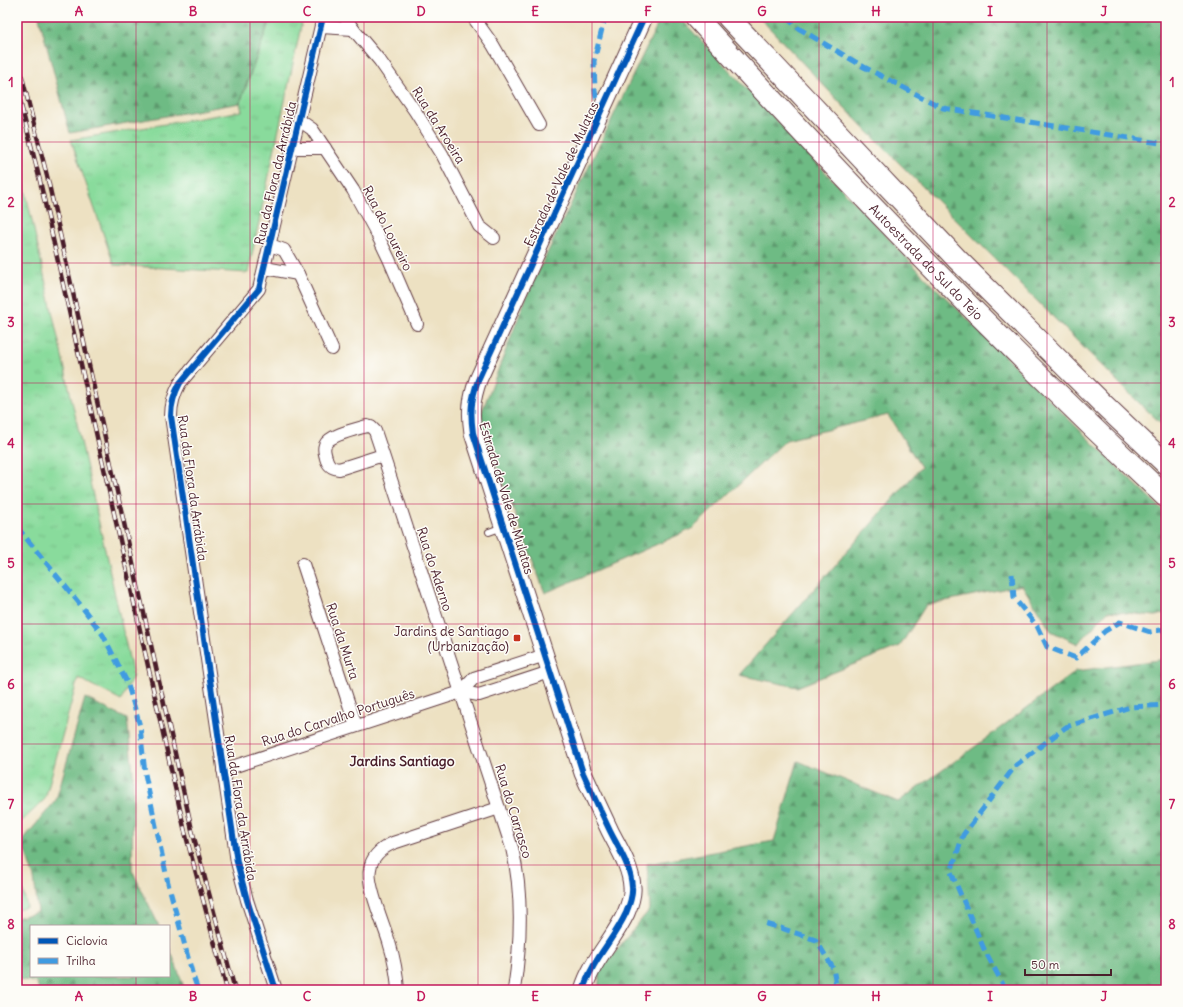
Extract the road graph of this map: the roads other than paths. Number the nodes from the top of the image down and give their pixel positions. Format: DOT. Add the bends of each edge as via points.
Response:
graph roads {
  1 [pos="345,17"];
  2 [pos="473,17"];
  3 [pos="644,17"];
  4 [pos="696,17"];
  5 [pos="728,17"];
  6 [pos="322,22"];
  7 [pos="353,29"];
  8 [pos="299,120"];
  9 [pos="539,125"];
  10 [pos="293,148"];
  11 [pos="325,148"];
  12 [pos="494,238"];
  13 [pos="270,245"];
  14 [pos="265,268"];
  15 [pos="298,274"];
  16 [pos="417,324"];
  17 [pos="332,349"];
  18 [pos="383,455"];
  19 [pos="1166,464"];
  20 [pos="1166,497"];
  21 [pos="303,564"];
  22 [pos="545,655"];
  23 [pos="523,662"];
  24 [pos="550,672"];
  25 [pos="528,679"];
  26 [pos="461,692"];
  27 [pos="356,726"];
  28 [pos="223,770"];
  29 [pos="499,808"];
  30 [pos="276,990"];
  31 [pos="398,990"];
  32 [pos="514,990"];
  33 [pos="583,990"];
  1 -- 7 [label="street, Rua da Aroeira"];
  2 -- 9 [label="street" via="493,45"];
  3 -- 22 [label="street, Estrada de Vale de Mulatas" via="478,380 471,404 470,418 496,530"];
  4 -- 20 [label="highway, Autoestrada do Sul do Tejo" via="924,259 1049,385"];
  5 -- 19 [label="highway, Autoestrada do Sul do Tejo" via="957,258"];
  6 -- 7 [label="street"];
  6 -- 8 [label="street, Rua da Flora da Arrábida"];
  7 -- 12 [label="street, Rua da Aroeira" via="380,61 415,111 442,154 479,226"];
  8 -- 10 [label="street, Rua da Flora da Arrábida"];
  8 -- 11 [label="street, Rua do Loureiro" via="312,129"];
  10 -- 11 [label="street"];
  10 -- 13 [label="street, Rua da Flora da Arrábida"];
  11 -- 16 [label="street, Rua do Loureiro" via="353,190 376,232"];
  13 -- 14 [label="street, Rua da Flora da Arrábida"];
  13 -- 15 [label="street" via="284,250"];
  14 -- 15 [label="street"];
  14 -- 28 [label="street, Rua da Flora da Arrábida" via="259,289 180,383 171,409"];
  15 -- 17 [label="street"];
  18 -- 18 [label="street, Rua do Aderno" via="375,431 369,426 331,438 324,450 328,463 332,468 339,469"];
  18 -- 26 [label="street, Rua do Aderno"];
  21 -- 27 [label="street, Rua da Murta"];
  22 -- 23 [label="street, Rua do Carvalho Português"];
  22 -- 24 [label="street, Estrada de Vale de Mulatas"];
  23 -- 25 [label="street"];
  23 -- 26 [label="street, Rua do Carvalho Português" via="474,678"];
  24 -- 25 [label="street, Rua do Carvalho Português"];
  24 -- 33 [label="street, Estrada de Vale de Mulatas" via="583,773 631,876 631,901 626,914 594,963"];
  25 -- 26 [label="street, Rua do Carvalho Português" via="479,695"];
  26 -- 27 [label="street, Rua do Carvalho Português"];
  26 -- 29 [label="street, Rua do Carrasco"];
  27 -- 28 [label="street, Rua do Carvalho Português"];
  28 -- 30 [label="street, Rua da Flora da Arrábida" via="241,881"];
  29 -- 31 [label="street" via="384,847 372,861 369,869 370,885 393,954"];
  29 -- 32 [label="street, Rua do Carrasco" via="517,868 519,888 519,930"];
}
